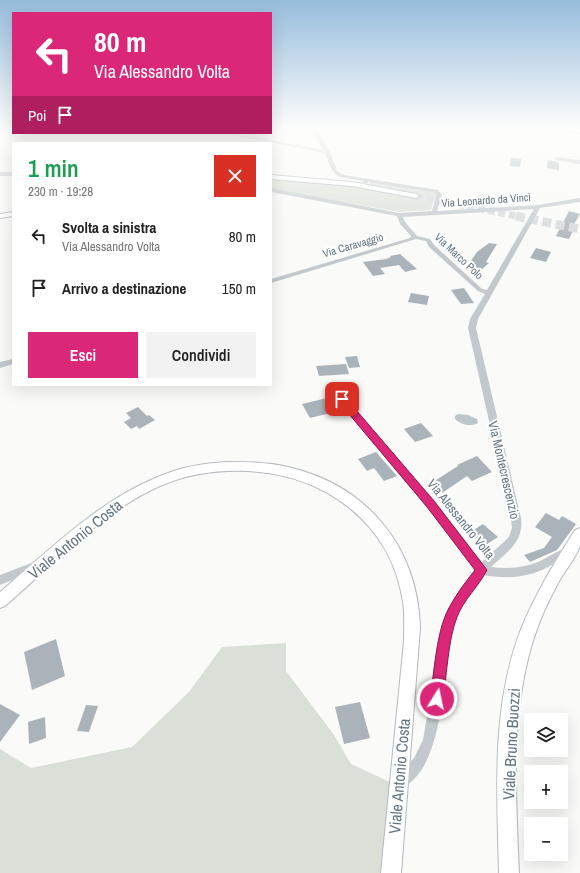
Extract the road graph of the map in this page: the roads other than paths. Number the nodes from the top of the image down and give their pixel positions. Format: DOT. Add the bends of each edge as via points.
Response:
graph roads {
  1 [pos="333,169"];
  2 [pos="0,174"];
  3 [pos="12,174"];
  4 [pos="272,177"];
  5 [pos="365,183"];
  6 [pos="272,190"];
  7 [pos="416,196"];
  8 [pos="580,200"];
  9 [pos="538,207"];
  10 [pos="434,213"];
  11 [pos="12,214"];
  12 [pos="399,215"];
  13 [pos="0,216"];
  14 [pos="414,237"];
  15 [pos="272,281"];
  16 [pos="489,293"];
  17 [pos="12,361"];
  18 [pos="0,365"];
  19 [pos="342,399"];
  20 [pos="580,534"];
  21 [pos="569,552"];
  22 [pos="42,565"];
  23 [pos="481,570"];
  24 [pos="0,580"];
  25 [pos="0,601"];
  26 [pos="398,783"];
  27 [pos="391,873"];
  28 [pos="509,873"];
  1 -- 5 [label="street" via="337,174"];
  2 -- 3 [label="street"];
  4 -- 5 [label="main road"];
  5 -- 7 [label="main road"];
  5 -- 10 [label="street, Via Leonardo da Vinci" via="436,191 439,197"];
  6 -- 12 [label="street"];
  8 -- 9 [label="street"];
  9 -- 10 [label="street, Via Leonardo da Vinci"];
  9 -- 16 [label="street, Via Montecrescenzio"];
  10 -- 12 [label="street"];
  11 -- 13 [label="main road"];
  12 -- 14 [label="street" via="402,223"];
  14 -- 15 [label="street, Via Caravaggio"];
  14 -- 16 [label="street, Via Marco Polo" via="428,240 431,246 480,290"];
  16 -- 23 [label="street, Via Montecrescenzio" via="473,321 472,333 517,528 511,541"];
  17 -- 18 [label="street"];
  19 -- 23 [label="street, Via Alessandro Volta" via="431,504"];
  20 -- 21 [label="main road, Viale Bruno Buozzi"];
  21 -- 23 [label="street, Via Alessandro Volta" via="538,567 521,571 498,573"];
  21 -- 28 [label="main road, Viale Bruno Buozzi" via="531,624 520,655 513,687 507,760"];
  22 -- 24 [label="street"];
  22 -- 25 [label="main road, Viale Antonio Costa"];
  22 -- 26 [label="main road, Viale Antonio Costa" via="115,505 152,484 189,471 228,466 275,469 303,476 336,491 365,512 386,537 401,564 409,596 412,633"];
  23 -- 26 [label="street, Via Montecrescenzio" via="461,597 449,622 425,752 412,771"];
  26 -- 27 [label="main road, Viale Antonio Costa"];
}
